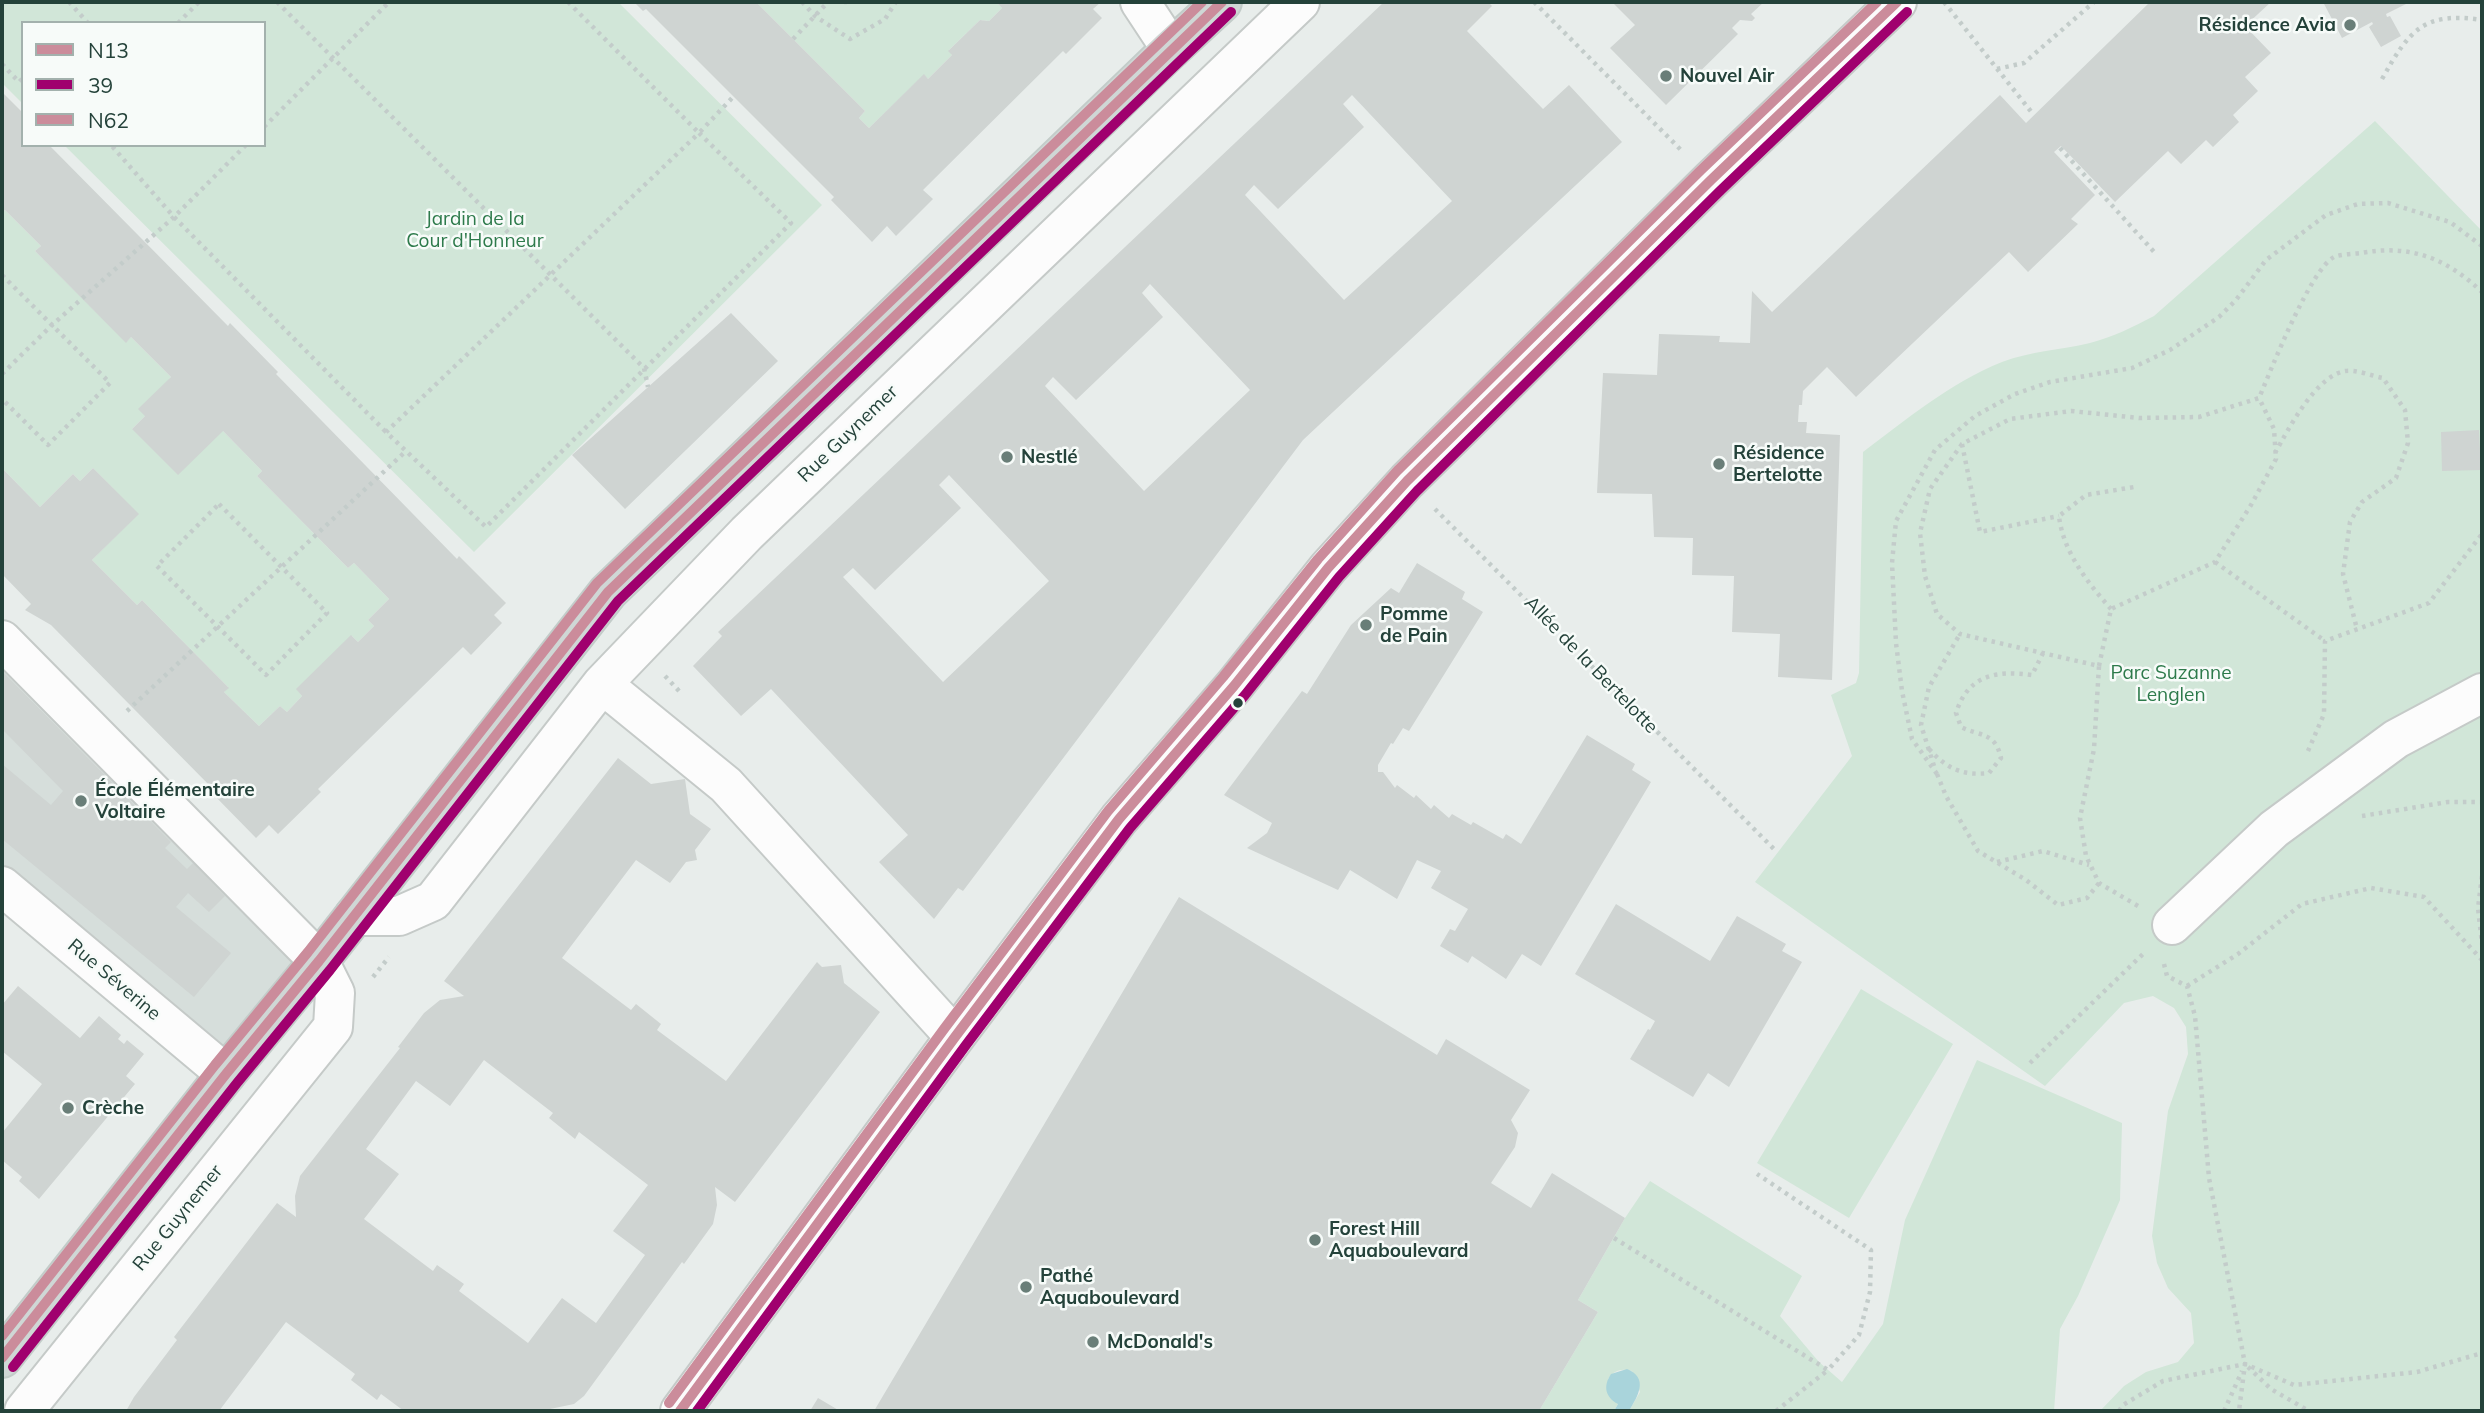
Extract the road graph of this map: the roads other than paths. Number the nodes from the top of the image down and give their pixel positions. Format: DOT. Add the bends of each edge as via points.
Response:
graph roads {
  1 [pos="1140,2"];
  2 [pos="1222,2"];
  3 [pos="1300,2"];
  4 [pos="1897,2"];
  5 [pos="1171,48"];
  6 [pos="926,285"];
  7 [pos="966,321"];
  8 [pos="2,640"];
  9 [pos="602,684"];
  10 [pos="2482,693"];
  11 [pos="2,886"];
  12 [pos="354,916"];
  13 [pos="2172,925"];
  14 [pos="319,961"];
  15 [pos="955,1037"];
  16 [pos="226,1073"];
  17 [pos="2,1358"];
  18 [pos="24,1411"];
  19 [pos="680,1411"];
  1 -- 5 [label="street"];
  2 -- 5 [label="main road"];
  3 -- 7 [label="street, Rue Guynemer"];
  4 -- 15 [label="street" via="1407,481 1328,568 1119,819"];
  5 -- 6 [label="main road"];
  6 -- 7 [label="street"];
  6 -- 12 [label="main road" via="608,592"];
  7 -- 9 [label="street, Rue Guynemer" via="779,500"];
  8 -- 14 [label="street"];
  9 -- 12 [label="street, Rue Guynemer" via="433,901 399,916"];
  9 -- 15 [label="street" via="726,785"];
  10 -- 13 [label="street" via="2396,739 2274,829"];
  11 -- 16 [label="street, Rue Séverine"];
  12 -- 14 [label="main road"];
  14 -- 16 [label="main road"];
  14 -- 18 [label="street, Rue Guynemer" via="335,993 333,1027"];
  15 -- 19 [label="street"];
  16 -- 17 [label="main road"];
}
